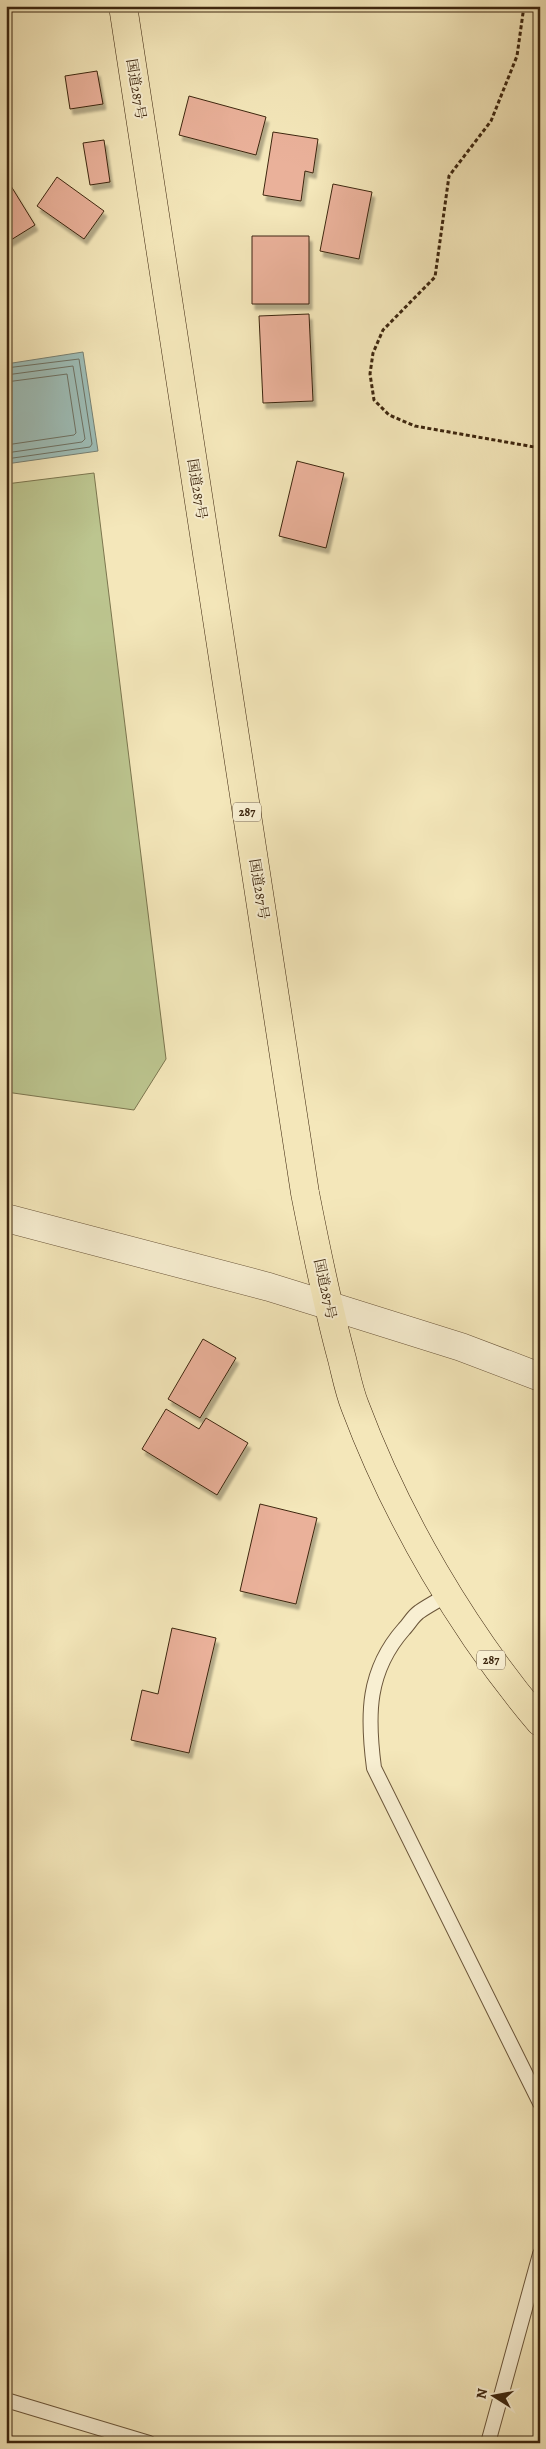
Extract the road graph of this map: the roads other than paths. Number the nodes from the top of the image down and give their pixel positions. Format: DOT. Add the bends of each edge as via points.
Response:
graph roads {
  1 [pos="123,6"];
  2 [pos="6,1218"];
  3 [pos="327,1305"];
  4 [pos="540,1377"];
  5 [pos="449,1594"];
  6 [pos="540,1722"];
  7 [pos="540,2103"];
  8 [pos="540,2254"];
  9 [pos="6,2400"];
  10 [pos="149,2443"];
  11 [pos="488,2443"];
  1 -- 3 [label="highway, 国道287号 / 287" via="305,1193"];
  2 -- 3 [label="street"];
  3 -- 4 [label="street" via="461,1347"];
  3 -- 5 [label="highway, 国道287号 / 287" via="358,1414 414,1536"];
  5 -- 6 [label="highway, 国道287号 / 287" via="480,1645"];
  5 -- 7 [label="lane" via="418,1613 394,1640 377,1673 370,1703 374,1768"];
  8 -- 11 [label="lane"];
  9 -- 10 [label="lane"];
}
